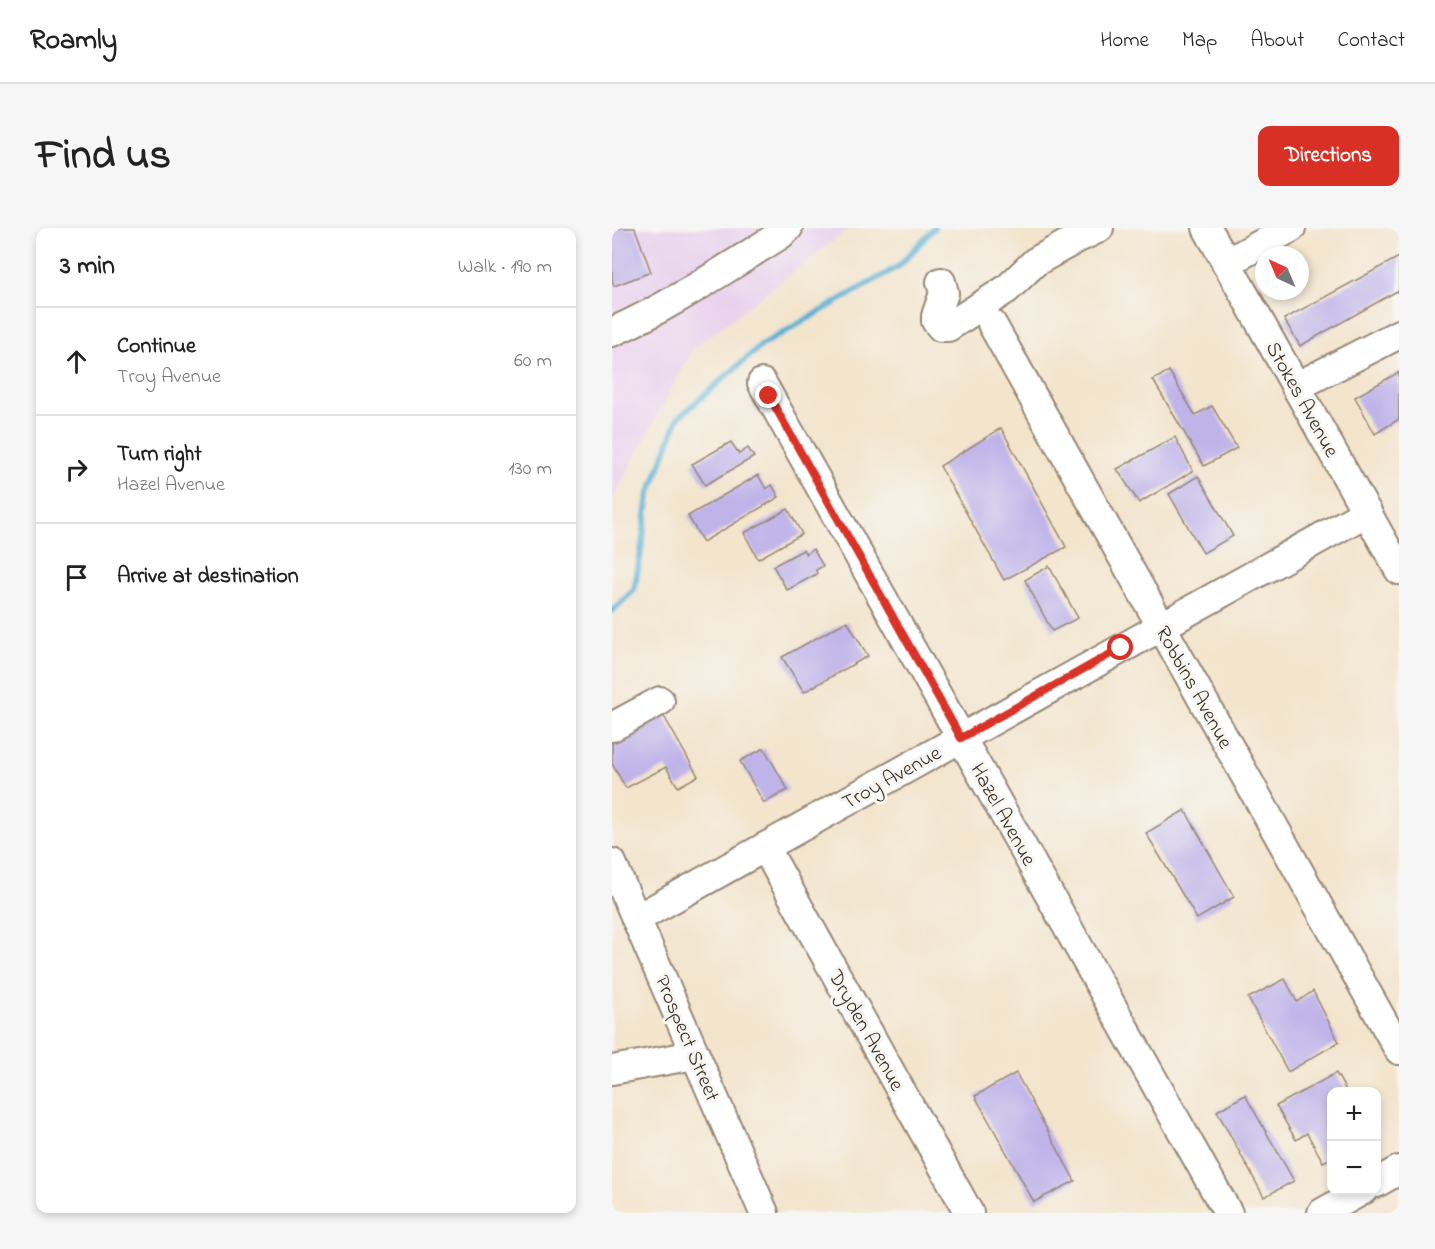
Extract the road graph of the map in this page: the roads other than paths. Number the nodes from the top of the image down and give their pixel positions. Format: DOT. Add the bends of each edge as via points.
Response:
graph roads {
  1 [pos="788,228"];
  2 [pos="1099,228"];
  3 [pos="1207,228"];
  4 [pos="1291,228"];
  5 [pos="1226,263"];
  6 [pos="940,282"];
  7 [pos="992,324"];
  8 [pos="612,332"];
  9 [pos="1399,334"];
  10 [pos="762,383"];
  11 [pos="1296,387"];
  12 [pos="1366,512"];
  13 [pos="1399,570"];
  14 [pos="1161,626"];
  15 [pos="660,701"];
  16 [pos="612,727"];
  17 [pos="961,738"];
  18 [pos="765,847"];
  19 [pos="614,870"];
  20 [pos="636,918"];
  21 [pos="1399,1050"];
  22 [pos="695,1055"];
  23 [pos="612,1070"];
  24 [pos="1399,1170"];
  25 [pos="1381,1181"];
  26 [pos="1356,1195"];
  27 [pos="764,1213"];
  28 [pos="969,1213"];
  29 [pos="1228,1213"];
  30 [pos="1322,1213"];
  1 -- 8 [label="street" via="688,292"];
  2 -- 6 [label="street" via="1035,262 1007,289 948,327 941,327 936,321 944,293"];
  3 -- 5 [label="street, Stokes Avenue"];
  4 -- 5 [label="street"];
  5 -- 11 [label="street, Stokes Avenue"];
  7 -- 14 [label="street, Robbins Avenue"];
  9 -- 11 [label="street"];
  10 -- 17 [label="street, Hazel Avenue"];
  11 -- 12 [label="street, Stokes Avenue"];
  12 -- 13 [label="street, Stokes Avenue"];
  12 -- 14 [label="street, Troy Avenue"];
  14 -- 17 [label="street, Troy Avenue"];
  14 -- 21 [label="street, Robbins Avenue"];
  15 -- 16 [label="street"];
  17 -- 18 [label="street, Troy Avenue"];
  17 -- 29 [label="street, Hazel Avenue"];
  18 -- 20 [label="street, Troy Avenue"];
  18 -- 28 [label="street, Dryden Avenue"];
  19 -- 20 [label="street, Prospect Street"];
  20 -- 22 [label="street, Prospect Street"];
  22 -- 23 [label="street"];
  22 -- 27 [label="street, Prospect Street"];
  24 -- 25 [label="street"];
  26 -- 30 [label="street"];
}
